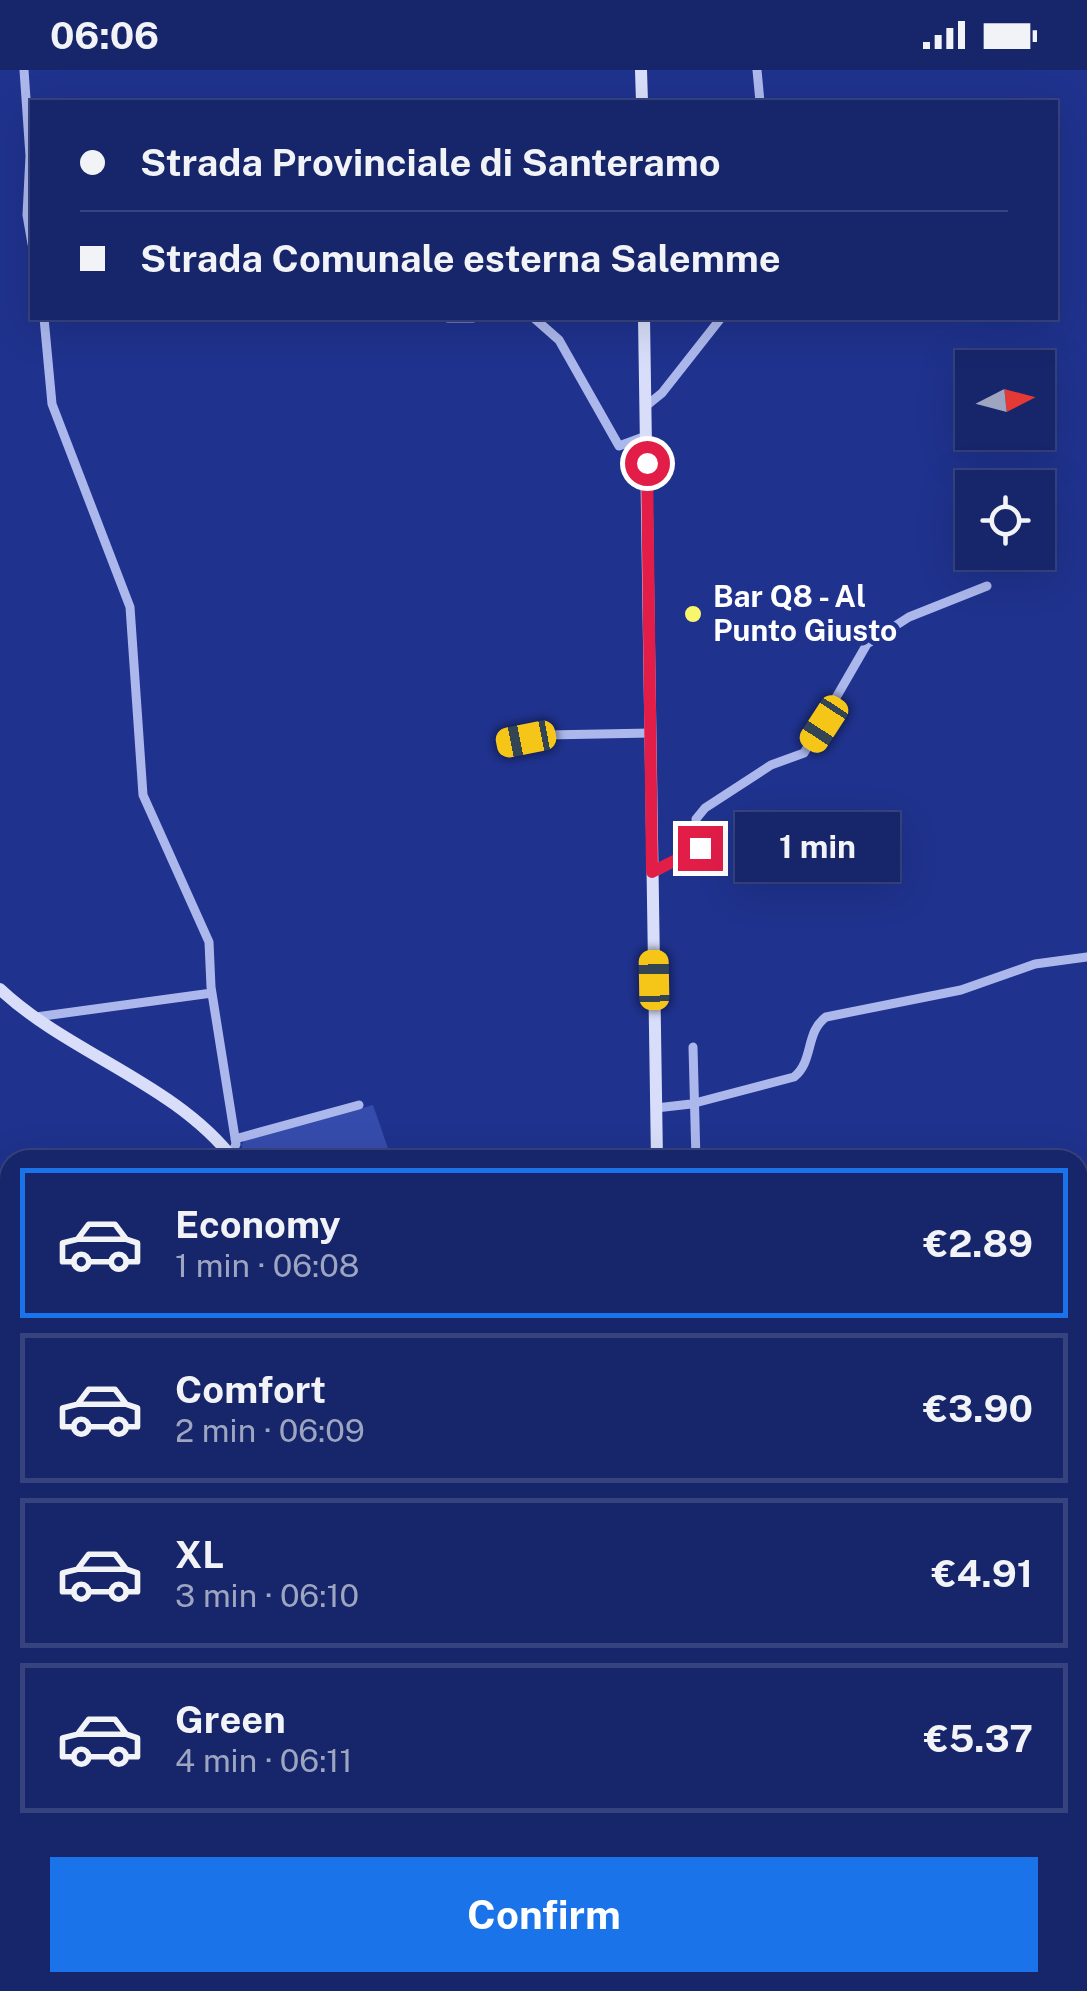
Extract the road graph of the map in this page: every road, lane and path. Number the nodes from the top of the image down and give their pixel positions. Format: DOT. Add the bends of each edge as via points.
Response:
graph roads {
  1 [pos="24,70"];
  2 [pos="642,70"];
  3 [pos="757,70"];
  4 [pos="642,100"];
  5 [pos="760,100"];
  6 [pos="30,156"];
  7 [pos="30,156"];
  8 [pos="30,232"];
  9 [pos="44,320"];
  10 [pos="536,320"];
  11 [pos="644,320"];
  12 [pos="719,320"];
  13 [pos="646,406"];
  14 [pos="646,436"];
  15 [pos="986,586"];
  16 [pos="651,733"];
  17 [pos="506,743"];
  18 [pos="652,872"];
  19 [pos="1087,957"];
  20 [pos="0,988"];
  21 [pos="212,994"];
  22 [pos="33,1018"];
  23 [pos="693,1047"];
  24 [pos="691,1104"];
  25 [pos="359,1105"];
  26 [pos="656,1108"];
  27 [pos="236,1138"];
  28 [pos="223,1150"];
  29 [pos="234,1150"];
  30 [pos="657,1150"];
  31 [pos="695,1150"];
  1 -- 6 [label="street"];
  2 -- 4 [label="main road"];
  3 -- 5 [label="street"];
  7 -- 8 [label="street"];
  9 -- 21 [label="street" via="52,404 130,607 143,796 206,934"];
  10 -- 14 [label="street" via="559,340 619,446"];
  11 -- 13 [label="main road"];
  12 -- 13 [label="street"];
  13 -- 14 [label="main road"];
  14 -- 16 [label="main road"];
  15 -- 18 [label="street" via="910,617 867,644 804,753 704,808 696,819 700,848"];
  16 -- 17 [label="street"];
  16 -- 18 [label="main road"];
  18 -- 26 [label="main road"];
  19 -- 24 [label="street" via="826,1017 813,1030 805,1066 794,1077"];
  20 -- 22 [label="main road"];
  21 -- 22 [label="street"];
  21 -- 27 [label="street"];
  22 -- 28 [label="main road" via="161,1098"];
  23 -- 24 [label="street"];
  24 -- 26 [label="street"];
  24 -- 31 [label="street"];
  25 -- 27 [label="street"];
  26 -- 30 [label="main road"];
  27 -- 29 [label="street"];
}
